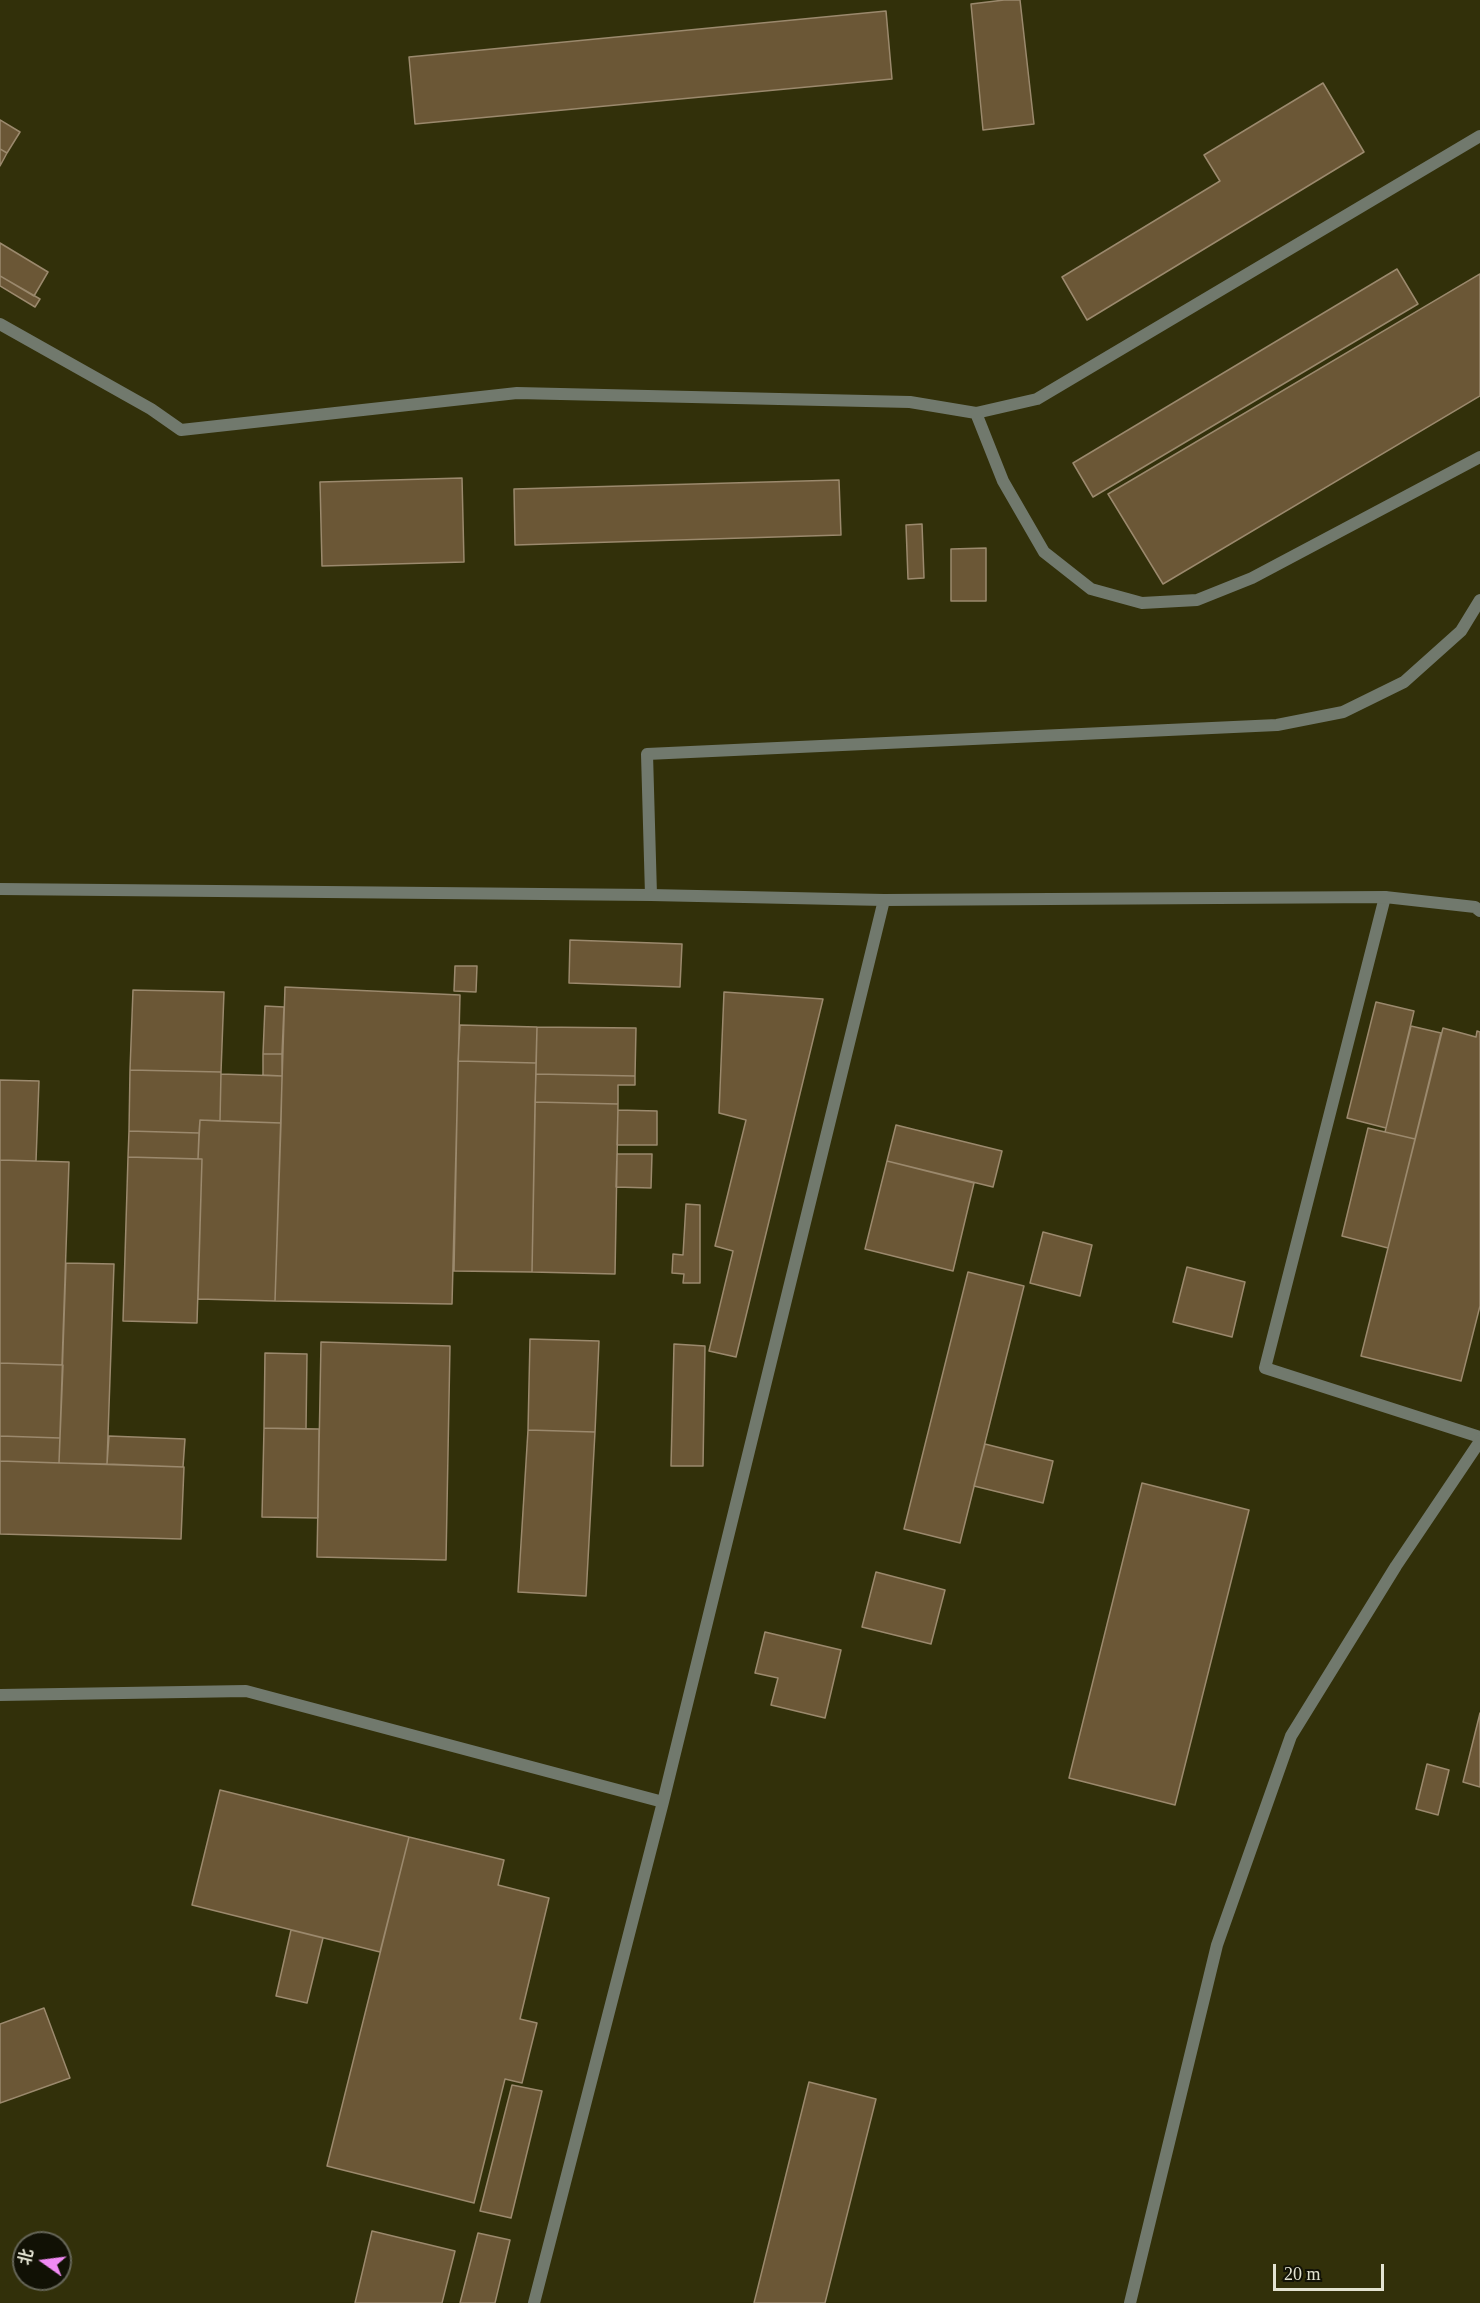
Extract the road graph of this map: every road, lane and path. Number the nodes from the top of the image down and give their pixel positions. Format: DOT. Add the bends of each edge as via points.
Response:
graph roads {
  1 [pos="1480,136"];
  2 [pos="0,324"];
  3 [pos="976,413"];
  4 [pos="1480,457"];
  5 [pos="1480,600"];
  6 [pos="0,889"];
  7 [pos="651,894"];
  8 [pos="1385,897"];
  9 [pos="884,900"];
  10 [pos="1480,911"];
  11 [pos="1480,1439"];
  12 [pos="0,1695"];
  13 [pos="663,1802"];
  14 [pos="534,2303"];
  15 [pos="1130,2303"];
  1 -- 3 [label="street" via="1037,399"];
  2 -- 3 [label="street" via="152,409 181,430 517,393 910,402"];
  3 -- 4 [label="street" via="1003,481 1044,552 1091,589 1142,603 1197,600 1252,578"];
  5 -- 7 [label="street" via="1461,631 1404,682 1343,712 1310,719 1277,725 647,754"];
  6 -- 7 [label="street"];
  7 -- 9 [label="street"];
  8 -- 9 [label="street"];
  8 -- 10 [label="street" via="1475,907"];
  8 -- 11 [label="street" via="1265,1368"];
  9 -- 13 [label="street"];
  11 -- 15 [label="street" via="1395,1566 1291,1736 1217,1945"];
  12 -- 13 [label="street" via="246,1691"];
  13 -- 14 [label="street"];
}
